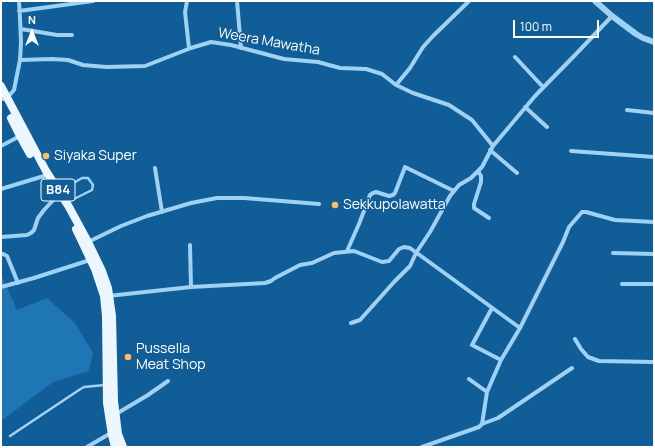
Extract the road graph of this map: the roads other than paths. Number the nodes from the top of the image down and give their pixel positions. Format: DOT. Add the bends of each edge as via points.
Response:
graph roads {
  1 [pos="19,1"];
  2 [pos="92,1"];
  3 [pos="187,1"];
  4 [pos="237,1"];
  5 [pos="469,1"];
  6 [pos="595,1"];
  7 [pos="20,11"];
  8 [pos="612,16"];
  9 [pos="21,29"];
  10 [pos="72,35"];
  11 [pos="654,42"];
  12 [pos="189,48"];
  13 [pos="241,48"];
  14 [pos="515,57"];
  15 [pos="20,60"];
  16 [pos="396,85"];
  17 [pos="1,86"];
  18 [pos="544,87"];
  19 [pos="3,98"];
  20 [pos="525,107"];
  21 [pos="627,110"];
  22 [pos="654,113"];
  23 [pos="547,127"];
  24 [pos="20,136"];
  25 [pos="1,146"];
  26 [pos="491,148"];
  27 [pos="571,151"];
  28 [pos="654,157"];
  29 [pos="155,168"];
  30 [pos="478,171"];
  31 [pos="517,173"];
  32 [pos="44,176"];
  33 [pos="1,189"];
  34 [pos="454,191"];
  35 [pos="58,194"];
  36 [pos="67,203"];
  37 [pos="319,204"];
  38 [pos="162,212"];
  39 [pos="489,218"];
  40 [pos="654,222"];
  41 [pos="1,236"];
  42 [pos="88,242"];
  43 [pos="190,245"];
  44 [pos="347,251"];
  45 [pos="416,253"];
  46 [pos="613,253"];
  47 [pos="1,254"];
  48 [pos="654,254"];
  49 [pos="90,260"];
  50 [pos="18,283"];
  51 [pos="622,284"];
  52 [pos="654,284"];
  53 [pos="1,287"];
  54 [pos="191,287"];
  55 [pos="107,296"];
  56 [pos="492,308"];
  57 [pos="351,323"];
  58 [pos="520,328"];
  59 [pos="575,339"];
  60 [pos="501,360"];
  61 [pos="654,362"];
  62 [pos="572,368"];
  63 [pos="469,379"];
  64 [pos="168,381"];
  65 [pos="107,384"];
  66 [pos="487,392"];
  67 [pos="116,414"];
  68 [pos="482,424"];
  69 [pos="111,433"];
  70 [pos="10,436"];
  71 [pos="87,447"];
  72 [pos="115,447"];
  73 [pos="123,447"];
  74 [pos="422,447"];
  1 -- 7 [label="street"];
  2 -- 7 [label="street"];
  3 -- 12 [label="street" via="185,12"];
  4 -- 13 [label="street"];
  5 -- 16 [label="street" via="428,41"];
  6 -- 8 [label="street"];
  7 -- 9 [label="street"];
  8 -- 11 [label="street" via="643,38"];
  8 -- 18 [label="street"];
  9 -- 10 [label="street"];
  9 -- 15 [label="street"];
  12 -- 13 [label="street, Weera Mawatha" via="211,42"];
  12 -- 15 [label="street, Weera Mawatha" via="145,66 106,67 83,65 68,60"];
  13 -- 16 [label="street, Weera Mawatha" via="284,59 318,62 340,68 366,68 382,74"];
  14 -- 18 [label="street"];
  15 -- 19 [label="street" via="14,90"];
  16 -- 26 [label="street, Weera Mawatha" via="449,105 472,120"];
  17 -- 19 [label="main road, B84"];
  18 -- 20 [label="street"];
  19 -- 24 [label="main road, B84"];
  19 -- 35 [label="main road, B84"];
  20 -- 23 [label="street"];
  20 -- 26 [label="street"];
  21 -- 22 [label="street"];
  24 -- 25 [label="street"];
  24 -- 32 [label="main road, B84"];
  26 -- 30 [label="street"];
  26 -- 31 [label="street, Weera Mawatha"];
  27 -- 28 [label="street"];
  29 -- 38 [label="street"];
  30 -- 34 [label="street"];
  30 -- 39 [label="street" via="481,182 474,208"];
  32 -- 33 [label="street"];
  32 -- 35 [label="main road, B84"];
  34 -- 44 [label="street" via="405,167 393,195 376,192 370,195"];
  34 -- 45 [label="street"];
  35 -- 36 [label="main road, B84"];
  35 -- 36 [label="lane" via="82,178 88,178 93,185 92,190"];
  35 -- 41 [label="street" via="38,218 31,233"];
  35 -- 49 [label="main road, B84"];
  36 -- 42 [label="main road, B84"];
  37 -- 38 [label="street" via="217,198"];
  38 -- 42 [label="street" via="121,226"];
  40 -- 58 [label="street" via="615,220 582,212 569,227"];
  42 -- 55 [label="main road, B84" via="102,271"];
  43 -- 54 [label="street"];
  44 -- 45 [label="street" via="354,251 382,262 389,261 404,247"];
  44 -- 54 [label="street" via="300,265 266,283"];
  45 -- 56 [label="street"];
  45 -- 57 [label="street" via="410,266 360,320"];
  46 -- 48 [label="street"];
  47 -- 50 [label="street" via="7,256"];
  49 -- 50 [label="street"];
  49 -- 55 [label="main road, B84"];
  50 -- 53 [label="street"];
  51 -- 52 [label="street"];
  54 -- 55 [label="street"];
  55 -- 65 [label="main road, B84"];
  55 -- 67 [label="main road, B84" via="112,316"];
  56 -- 58 [label="street"];
  56 -- 60 [label="street" via="472,344"];
  58 -- 60 [label="street"];
  59 -- 61 [label="street" via="588,357 599,361"];
  60 -- 66 [label="street"];
  62 -- 68 [label="street" via="498,418"];
  63 -- 66 [label="street"];
  64 -- 67 [label="street"];
  65 -- 69 [label="main road, B84"];
  65 -- 70 [label="lane" via="84,387"];
  66 -- 68 [label="street"];
  67 -- 73 [label="main road, B84" via="118,434"];
  68 -- 74 [label="street"];
  69 -- 71 [label="street"];
  69 -- 72 [label="main road, B84"];
}
